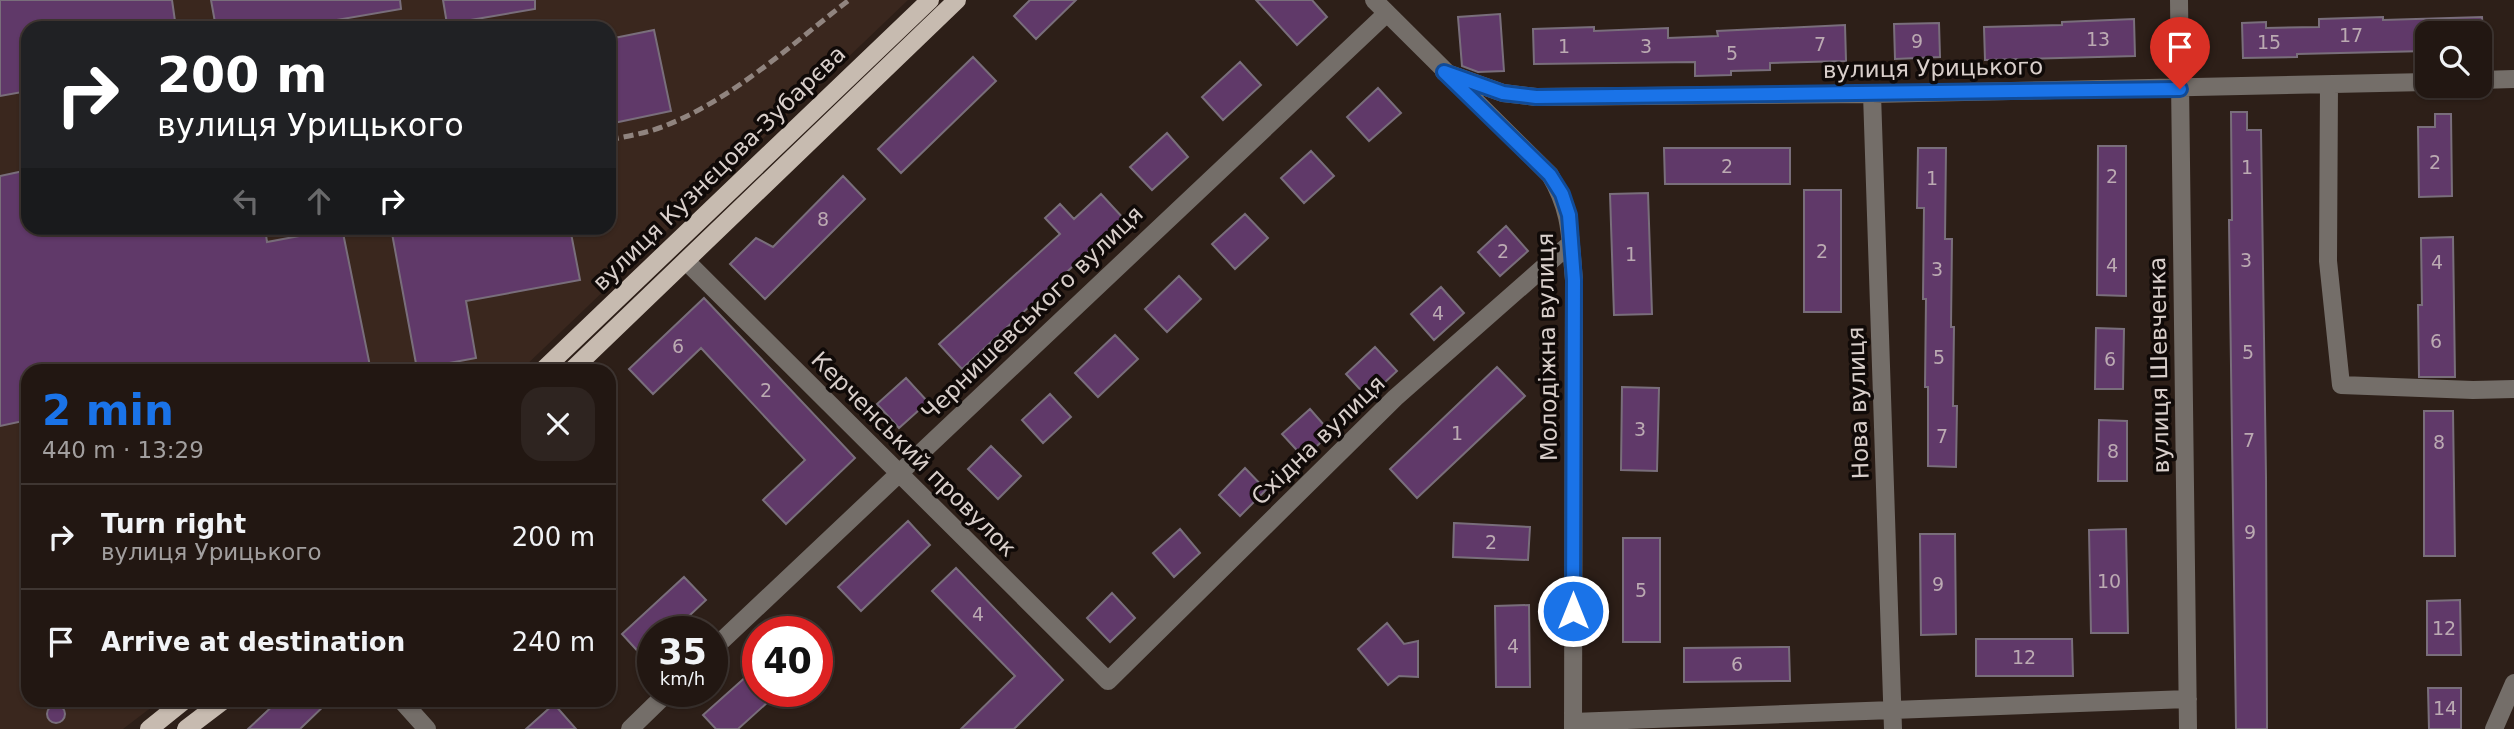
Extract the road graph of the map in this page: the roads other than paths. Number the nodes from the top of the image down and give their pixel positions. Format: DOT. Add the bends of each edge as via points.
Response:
graph roads {
  1 [pos="930,0"];
  2 [pos="957,0"];
  3 [pos="2179,0"];
  4 [pos="1380,6"];
  5 [pos="1444,72"];
  6 [pos="2514,79"];
  7 [pos="2492,80"];
  8 [pos="2415,82"];
  9 [pos="2329,85"];
  10 [pos="2180,89"];
  11 [pos="1872,94"];
  12 [pos="1571,243"];
  13 [pos="686,261"];
  14 [pos="549,364"];
  15 [pos="578,364"];
  16 [pos="2514,388"];
  17 [pos="899,473"];
  18 [pos="728,635"];
  19 [pos="1108,681"];
  20 [pos="2514,683"];
  21 [pos="2188,699"];
  22 [pos="176,707"];
  23 [pos="215,707"];
  24 [pos="407,707"];
  25 [pos="653,707"];
  26 [pos="1893,710"];
  27 [pos="1573,725"];
  28 [pos="149,729"];
  29 [pos="186,729"];
  30 [pos="427,729"];
  31 [pos="630,729"];
  32 [pos="1893,729"];
  33 [pos="2188,729"];
  34 [pos="2494,729"];
  1 -- 14 [label="main road, вулиця Кузнєцова-Зубарєва"];
  2 -- 13 [label="main road, вулиця Кузнєцова-Зубарєва"];
  3 -- 10 [label="street, вулиця Шевченка"];
  4 -- 5 [label="street, Молодіжна вулиця"];
  4 -- 17 [label="street, Чернишевського вулиця"];
  5 -- 11 [label="street, вулиця Урицького" via="1503,93 1536,97"];
  5 -- 12 [label="street, Молодіжна вулиця" via="1550,175 1569,215"];
  6 -- 7 [label="street"];
  8 -- 9 [label="street, вулиця Урицького"];
  9 -- 10 [label="street, вулиця Урицького"];
  9 -- 16 [label="street" via="2328,261 2341,385"];
  10 -- 11 [label="street, вулиця Урицького"];
  10 -- 21 [label="street, вулиця Шевченка"];
  11 -- 26 [label="street, Нова вулиця"];
  12 -- 19 [label="street, Східна вулиця" via="1395,398"];
  12 -- 27 [label="street, Молодіжна вулиця"];
  13 -- 15 [label="main road, вулиця Кузнєцова-Зубарєва"];
  13 -- 17 [label="street, Керченський провулок"];
  17 -- 18 [label="street, Чернишевського вулиця"];
  17 -- 19 [label="street, Керченський провулок"];
  20 -- 34 [label="street"];
  21 -- 26 [label="street"];
  21 -- 33 [label="street, вулиця Шевченка"];
  22 -- 28 [label="main road"];
  23 -- 29 [label="main road"];
  24 -- 30 [label="street"];
  25 -- 31 [label="street"];
  26 -- 27 [label="street"];
  26 -- 32 [label="street, Нова вулиця"];
}
